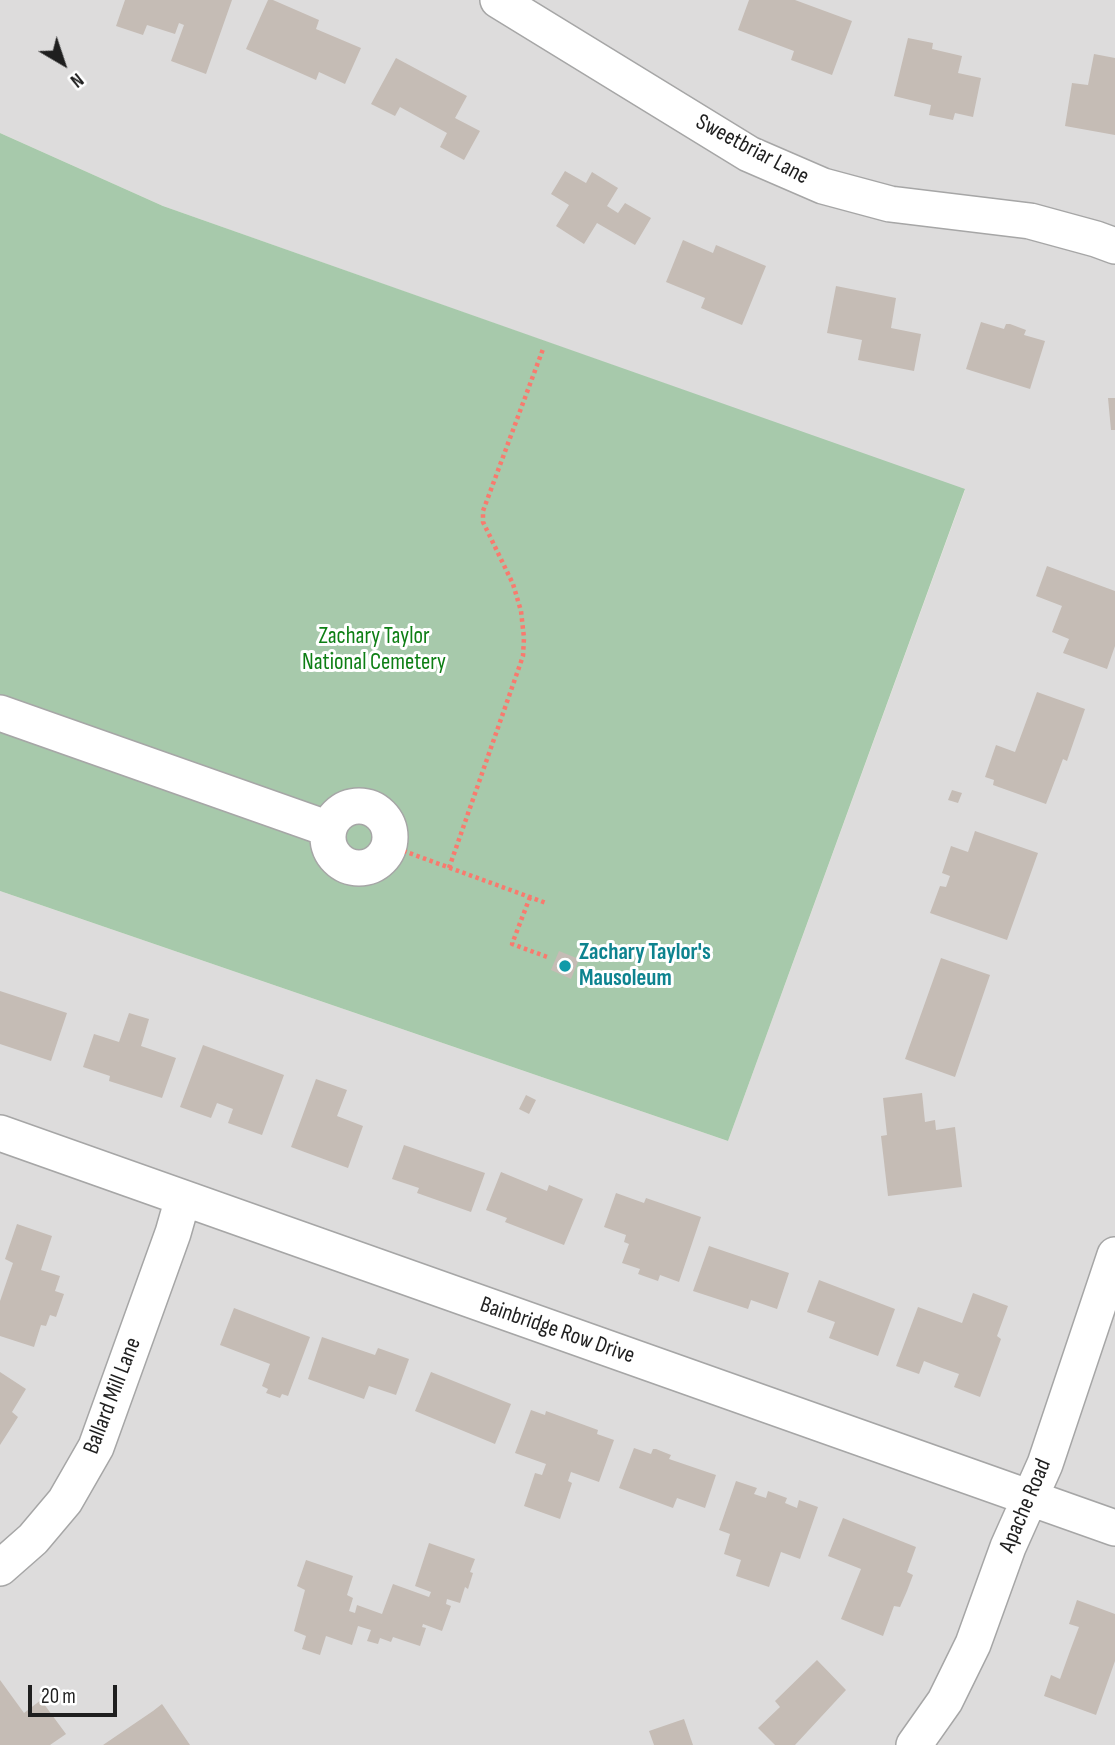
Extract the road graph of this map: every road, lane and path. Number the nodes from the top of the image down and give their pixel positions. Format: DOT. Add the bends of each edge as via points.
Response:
graph roads {
  1 [pos="498,0"];
  2 [pos="1115,246"];
  3 [pos="543,349"];
  4 [pos="0,713"];
  5 [pos="390,846"];
  6 [pos="449,868"];
  7 [pos="530,897"];
  8 [pos="546,903"];
  9 [pos="551,958"];
  10 [pos="0,1133"];
  11 [pos="183,1198"];
  12 [pos="1115,1255"];
  13 [pos="1030,1498"];
  14 [pos="1115,1528"];
  15 [pos="0,1568"];
  16 [pos="914,1745"];
  1 -- 2 [label="street, Sweetbriar Lane" via="749,154 823,187 890,204 1030,221"];
  3 -- 6 [label="path" via="483,511 483,522 521,611 523,656"];
  4 -- 5 [label="street" via="329,829 334,856 350,868 370,867"];
  5 -- 6 [label="path"];
  6 -- 7 [label="path"];
  7 -- 8 [label="path"];
  7 -- 9 [label="path" via="512,944"];
  10 -- 11 [label="street, Bainbridge Row Drive"];
  11 -- 13 [label="street, Bainbridge Row Drive"];
  11 -- 15 [label="street, Ballard Mill Lane" via="96,1447 65,1501"];
  12 -- 13 [label="street, Apache Road"];
  13 -- 14 [label="street, Bainbridge Row Drive"];
  13 -- 16 [label="street, Apache Road" via="973,1644 944,1701"];
}
